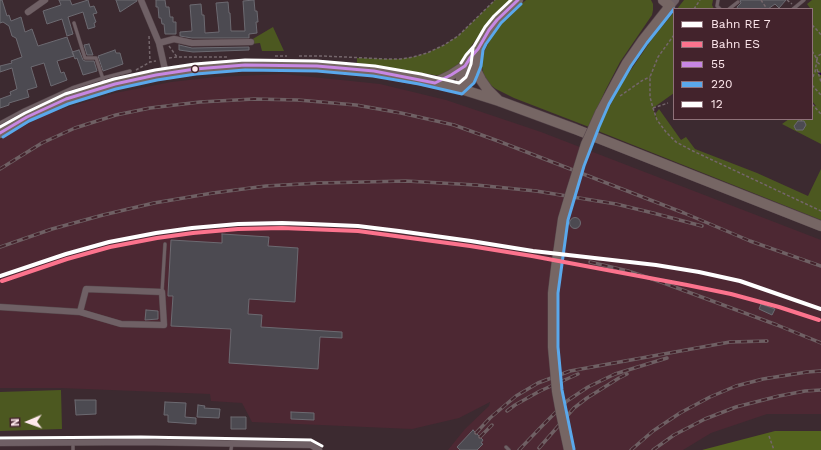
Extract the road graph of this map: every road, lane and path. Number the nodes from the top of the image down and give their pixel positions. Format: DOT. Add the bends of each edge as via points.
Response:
graph roads {
  1 [pos="45,0"];
  2 [pos="141,0"];
  3 [pos="495,0"];
  4 [pos="518,0"];
  5 [pos="804,0"];
  6 [pos="669,2"];
  7 [pos="738,2"];
  8 [pos="730,8"];
  9 [pos="794,8"];
  10 [pos="28,12"];
  11 [pos="74,23"];
  12 [pos="813,26"];
  13 [pos="148,31"];
  14 [pos="821,35"];
  15 [pos="673,37"];
  16 [pos="162,42"];
  17 [pos="251,42"];
  18 [pos="478,49"];
  19 [pos="813,53"];
  20 [pos="821,54"];
  21 [pos="287,56"];
  22 [pos="294,56"];
  23 [pos="177,57"];
  24 [pos="226,57"];
  25 [pos="163,59"];
  26 [pos="817,59"];
  27 [pos="273,60"];
  28 [pos="150,62"];
  29 [pos="476,65"];
  30 [pos="821,65"];
  31 [pos="465,66"];
  32 [pos="816,68"];
  33 [pos="130,72"];
  34 [pos="818,73"];
  35 [pos="166,74"];
  36 [pos="821,74"];
  37 [pos="650,77"];
  38 [pos="813,77"];
  39 [pos="104,82"];
  40 [pos="821,82"];
  41 [pos="435,83"];
  42 [pos="813,86"];
  43 [pos="461,89"];
  44 [pos="821,95"];
  45 [pos="499,101"];
  46 [pos="605,102"];
  47 [pos="668,103"];
  48 [pos="813,106"];
  49 [pos="653,108"];
  50 [pos="821,114"];
  51 [pos="0,123"];
  52 [pos="0,132"];
  53 [pos="821,211"];
  54 [pos="821,226"];
  55 [pos="165,244"];
  56 [pos="162,292"];
  57 [pos="0,307"];
  58 [pos="80,312"];
  59 [pos="769,436"];
  60 [pos="73,442"];
  61 [pos="141,442"];
  62 [pos="0,443"];
  63 [pos="232,447"];
  64 [pos="286,447"];
  65 [pos="73,450"];
  66 [pos="141,450"];
  67 [pos="319,450"];
  68 [pos="569,450"];
  69 [pos="774,450"];
  1 -- 10 [label="street"];
  2 -- 16 [label="street"];
  3 -- 22 [label="path" via="458,36 427,53 413,57 386,59"];
  4 -- 18 [label="main road" via="497,20"];
  5 -- 9 [label="lane"];
  6 -- 46 [label="main road" via="627,63"];
  7 -- 8 [label="lane"];
  11 -- 39 [label="lane" via="85,58 96,58"];
  12 -- 14 [label="path"];
  13 -- 28 [label="path"];
  15 -- 37 [label="path" via="658,57"];
  16 -- 17 [label="street"];
  16 -- 23 [label="path"];
  16 -- 25 [label="street"];
  18 -- 29 [label="main road"];
  18 -- 31 [label="main road"];
  19 -- 26 [label="path"];
  20 -- 26 [label="path"];
  21 -- 27 [label="path"];
  23 -- 24 [label="path"];
  23 -- 25 [label="path"];
  25 -- 28 [label="path"];
  25 -- 35 [label="street"];
  26 -- 30 [label="path"];
  26 -- 32 [label="path"];
  27 -- 35 [label="main road"];
  27 -- 41 [label="main road" via="374,71"];
  28 -- 33 [label="path"];
  29 -- 43 [label="main road" via="470,80"];
  29 -- 45 [label="main road" via="481,80"];
  31 -- 41 [label="main road"];
  31 -- 43 [label="main road"];
  32 -- 34 [label="path"];
  32 -- 38 [label="path"];
  33 -- 39 [label="lane"];
  34 -- 36 [label="path"];
  34 -- 40 [label="path"];
  35 -- 39 [label="main road"];
  37 -- 46 [label="path" via="612,102"];
  37 -- 49 [label="path"];
  39 -- 51 [label="lane" via="72,88"];
  39 -- 52 [label="main road" via="45,108"];
  41 -- 43 [label="main road"];
  42 -- 44 [label="path"];
  43 -- 45 [label="main road"];
  45 -- 54 [label="main road"];
  46 -- 68 [label="main road, bridge" via="570,192 563,219 553,293 553,355 557,391"];
  47 -- 49 [label="path"];
  48 -- 50 [label="path"];
  49 -- 53 [label="path" via="657,120 676,142"];
  55 -- 56 [label="lane"];
  56 -- 58 [label="street" via="86,289"];
  56 -- 58 [label="street" via="164,325 122,324"];
  57 -- 58 [label="street"];
  59 -- 69 [label="path"];
  60 -- 61 [label="street"];
  60 -- 62 [label="street"];
  60 -- 65 [label="lane"];
  61 -- 63 [label="street"];
  61 -- 66 [label="street"];
  63 -- 64 [label="street"];
  64 -- 67 [label="street" via="311,444"];
}
